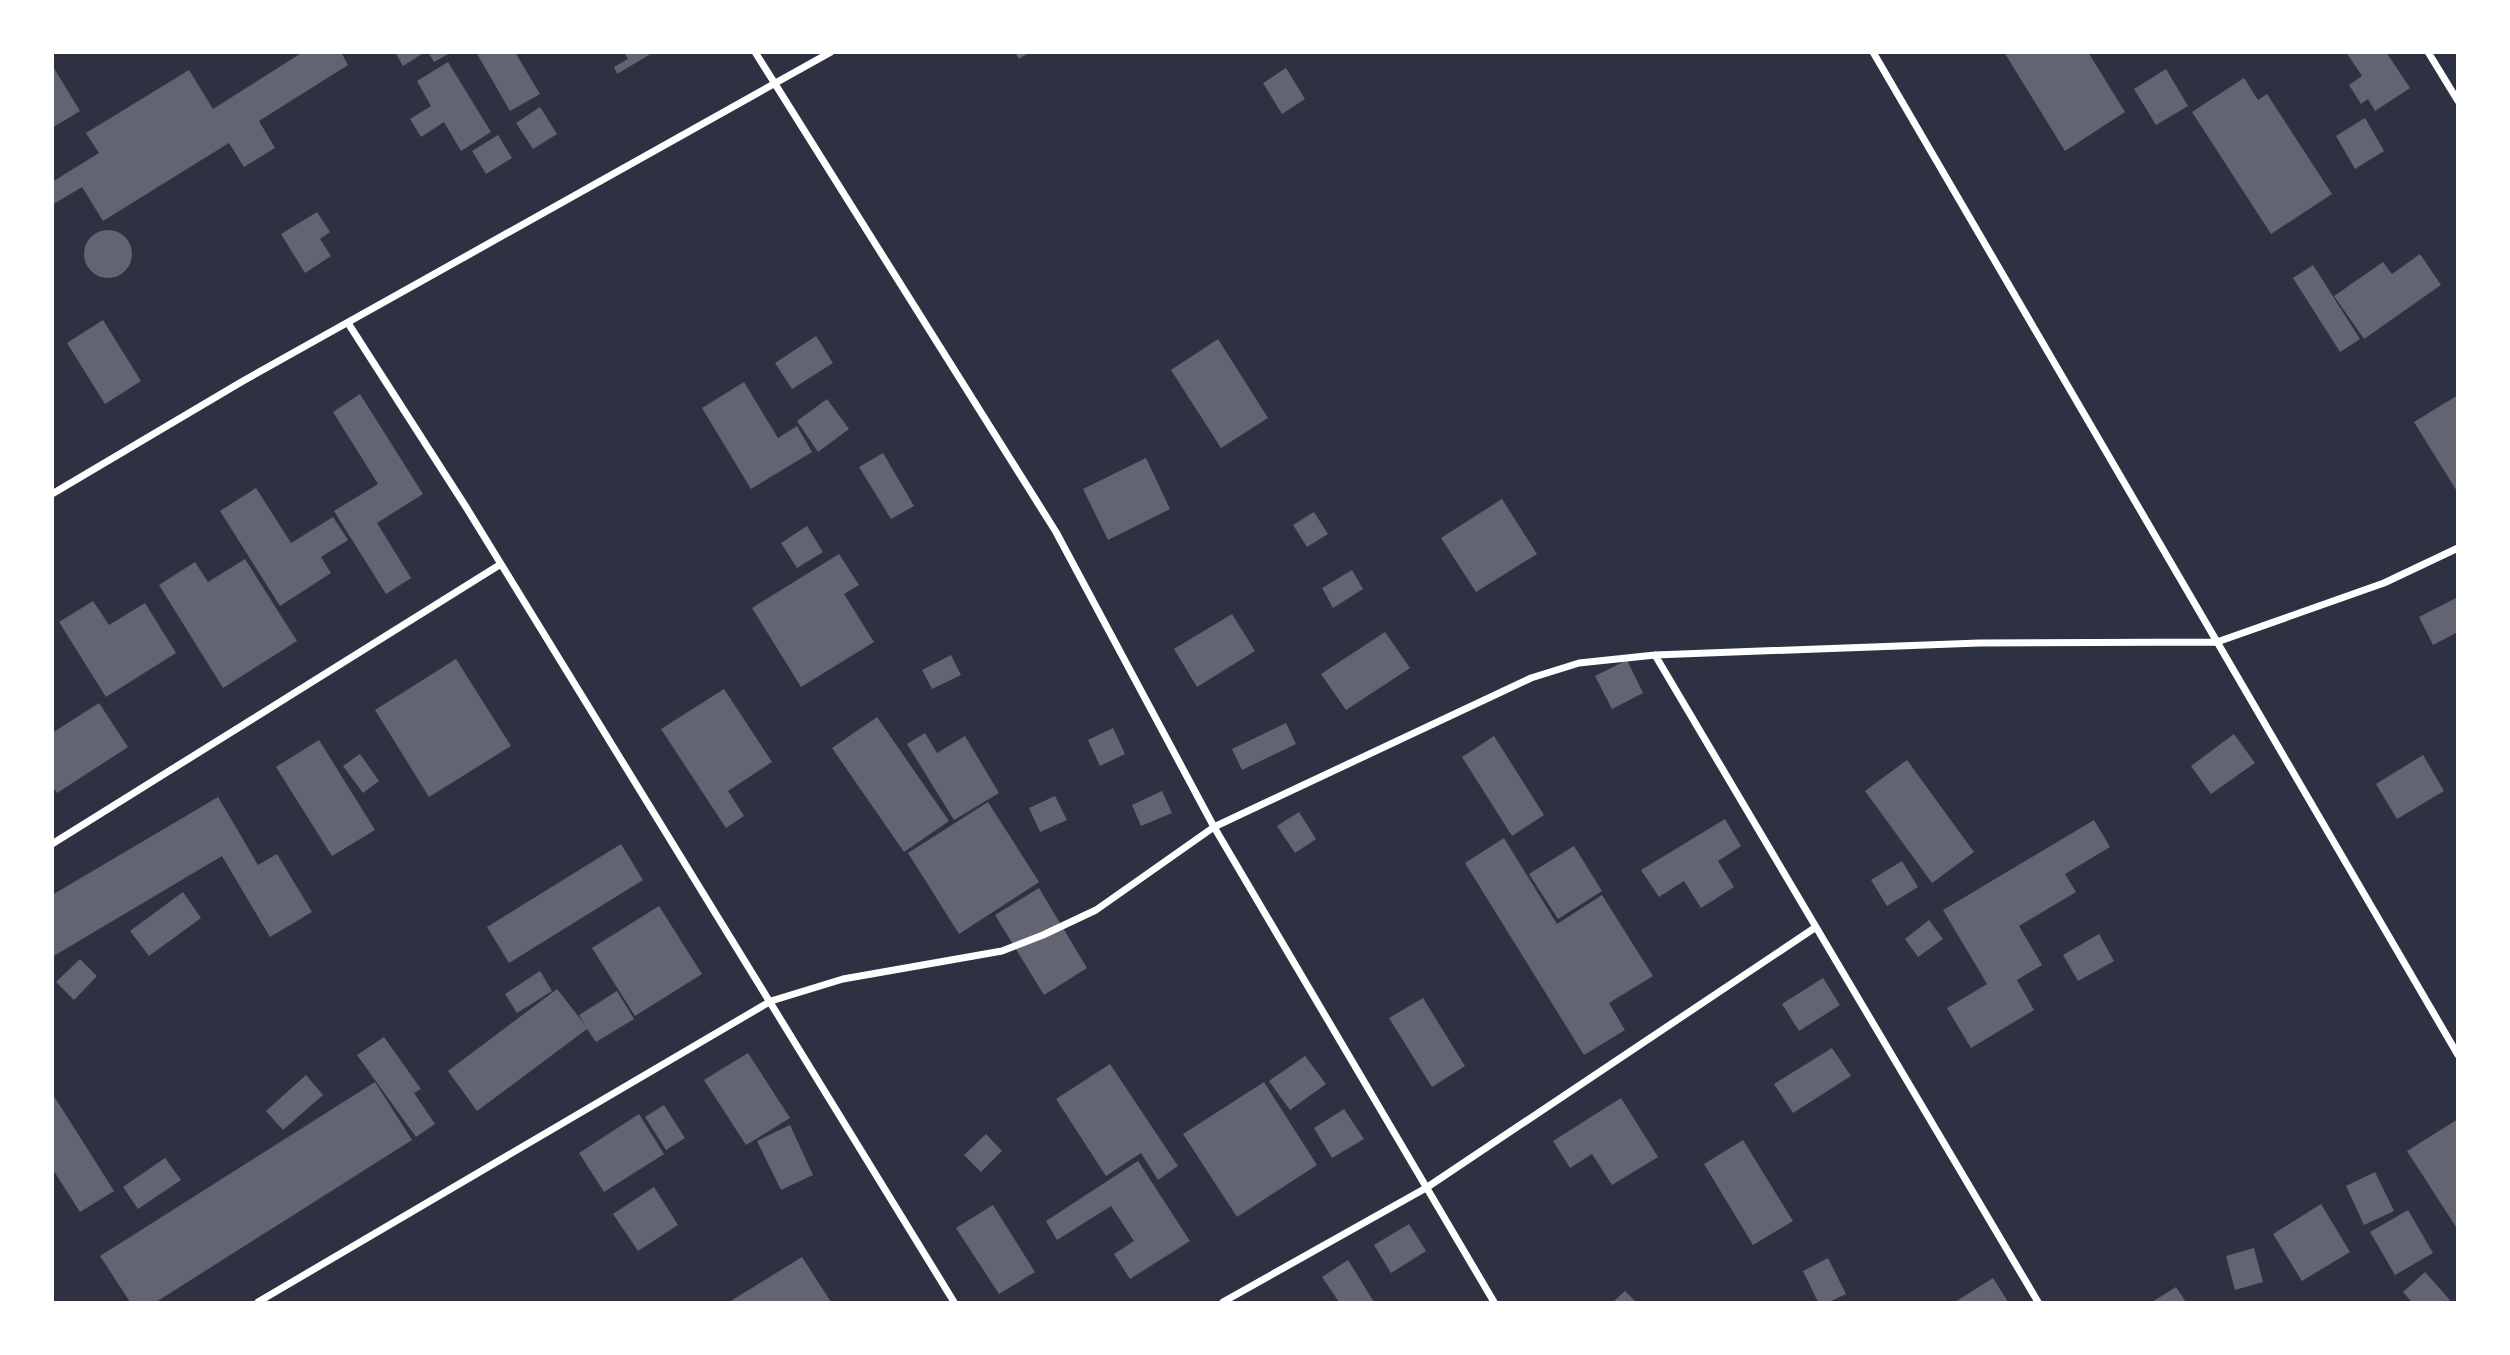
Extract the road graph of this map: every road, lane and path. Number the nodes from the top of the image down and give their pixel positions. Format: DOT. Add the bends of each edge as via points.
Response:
graph roads {
  1 [pos="755,52"];
  2 [pos="831,52"];
  3 [pos="1873,52"];
  4 [pos="2428,52"];
  5 [pos="775,85"];
  6 [pos="2458,101"];
  7 [pos="348,323"];
  8 [pos="52,494"];
  9 [pos="2458,548"];
  10 [pos="501,565"];
  11 [pos="2217,642"];
  12 [pos="1655,655"];
  13 [pos="1214,827"];
  14 [pos="52,844"];
  15 [pos="1815,927"];
  16 [pos="771,1001"];
  17 [pos="2458,1055"];
  18 [pos="1426,1188"];
  19 [pos="258,1303"];
  20 [pos="954,1303"];
  21 [pos="1223,1303"];
  22 [pos="1494,1303"];
  23 [pos="2038,1303"];
  1 -- 5 [label="street"];
  2 -- 5 [label="street"];
  3 -- 11 [label="street"];
  4 -- 6 [label="street"];
  5 -- 7 [label="street"];
  5 -- 13 [label="street" via="1056,532"];
  7 -- 8 [label="street"];
  7 -- 10 [label="street"];
  9 -- 11 [label="street" via="2384,583"];
  10 -- 14 [label="street"];
  10 -- 16 [label="street"];
  11 -- 12 [label="street" via="1979,643"];
  11 -- 17 [label="street"];
  12 -- 13 [label="street" via="1578,663 1531,678"];
  12 -- 15 [label="street"];
  13 -- 16 [label="street" via="1096,909 1043,935 1002,951 843,979"];
  13 -- 18 [label="street"];
  15 -- 18 [label="street"];
  15 -- 23 [label="street"];
  16 -- 19 [label="street"];
  16 -- 20 [label="street"];
  18 -- 21 [label="street"];
  18 -- 22 [label="street"];
}
